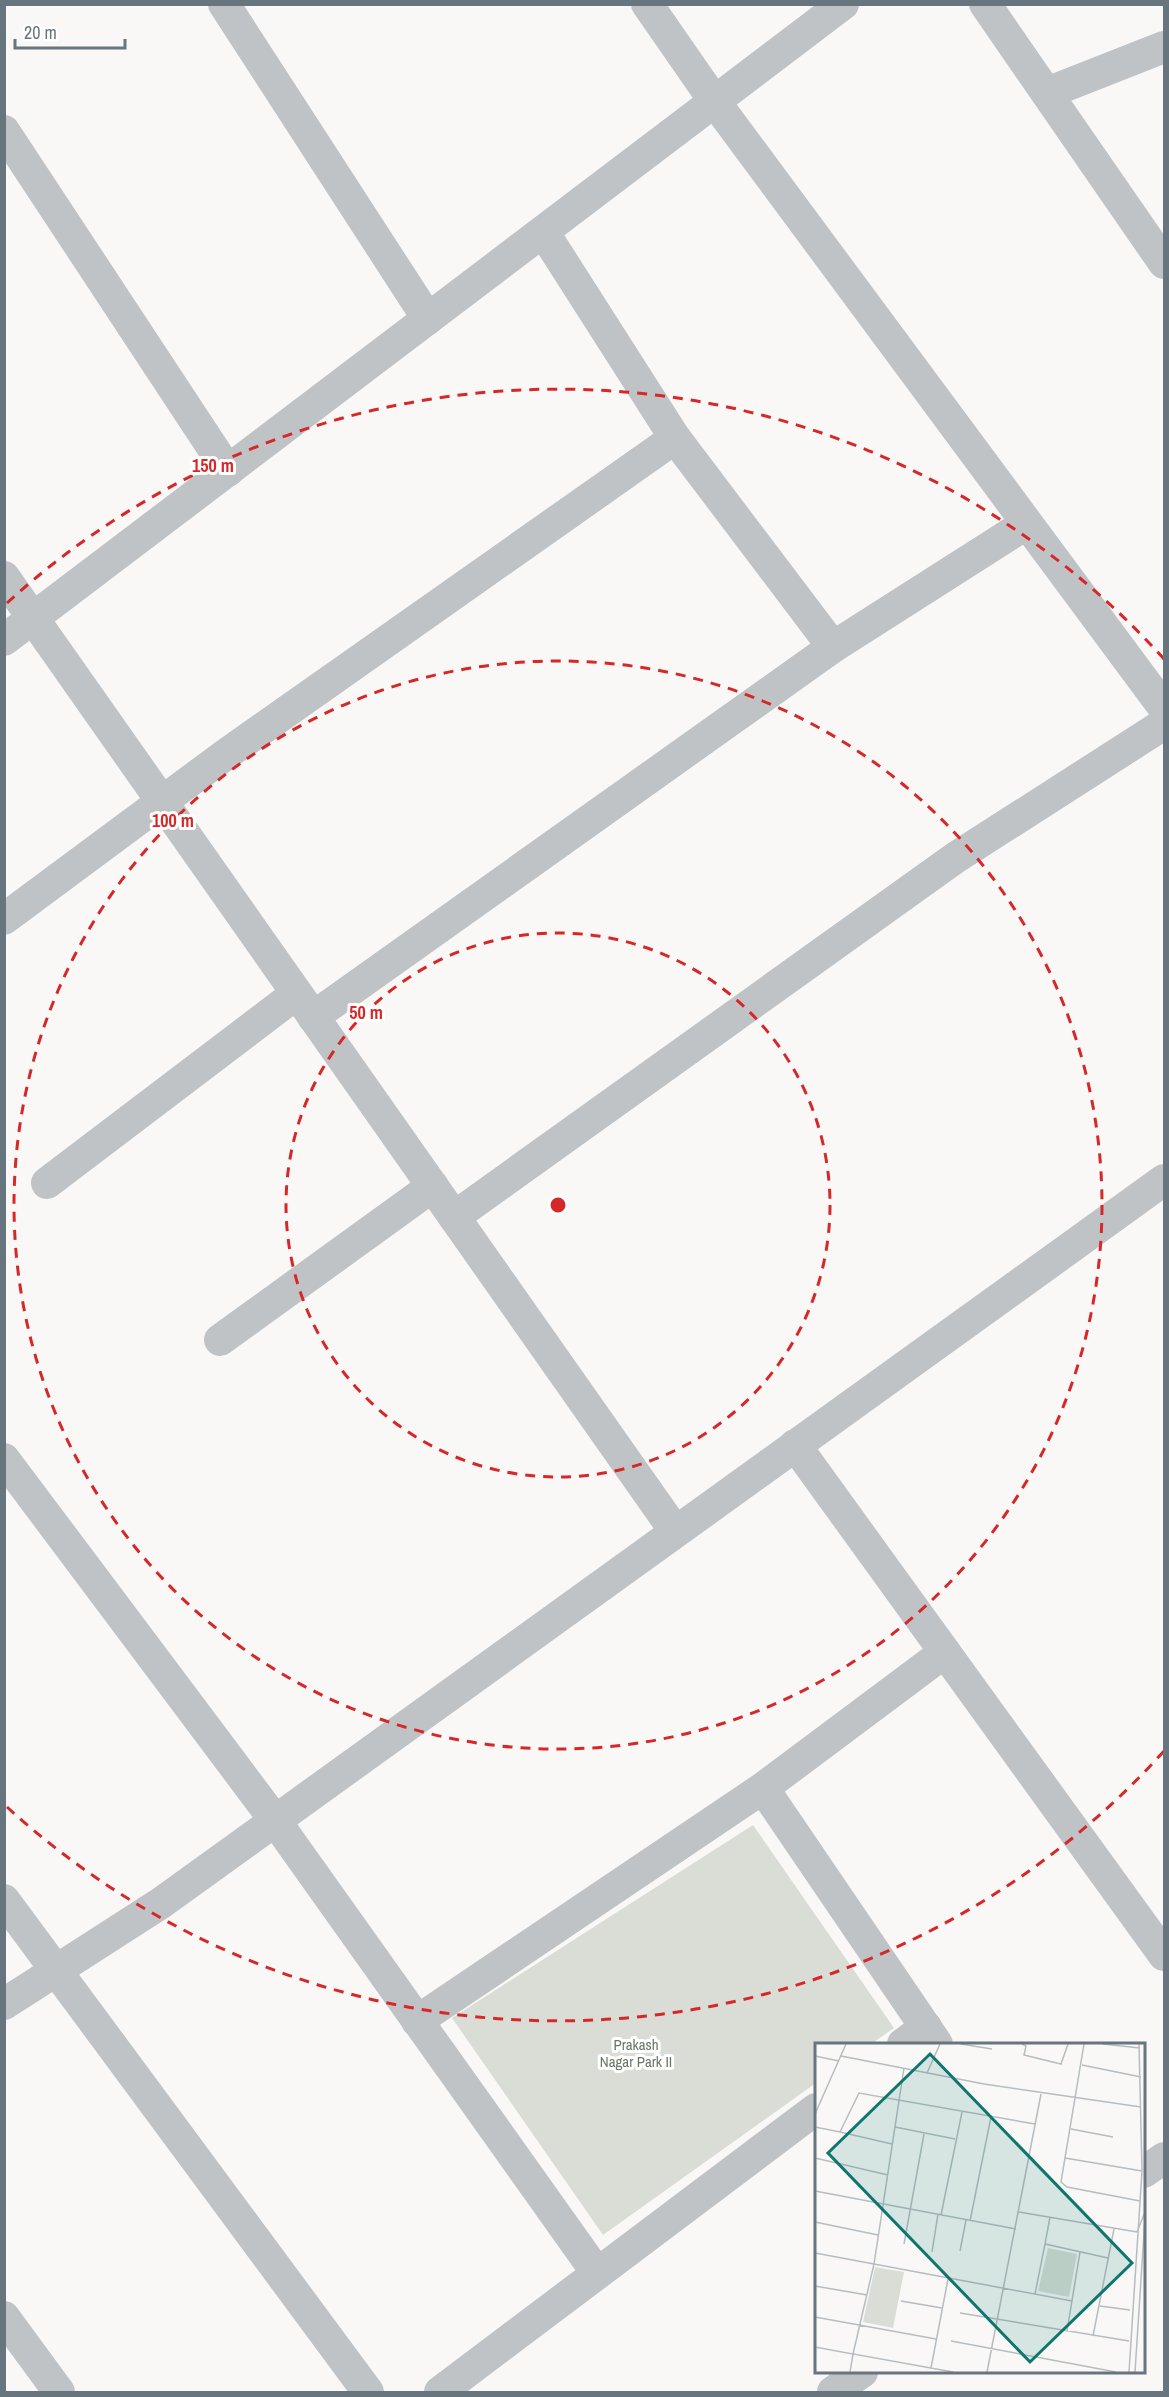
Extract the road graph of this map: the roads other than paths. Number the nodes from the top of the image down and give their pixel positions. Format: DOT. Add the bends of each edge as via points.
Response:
graph roads {
  1 [pos="224,4"];
  2 [pos="647,4"];
  3 [pos="843,4"];
  4 [pos="985,4"];
  5 [pos="1164,47"];
  6 [pos="1047,93"];
  7 [pos="715,102"];
  8 [pos="4,131"];
  9 [pos="544,233"];
  10 [pos="1164,263"];
  11 [pos="428,319"];
  12 [pos="675,438"];
  13 [pos="228,471"];
  14 [pos="1026,524"];
  15 [pos="4,578"];
  16 [pos="33,618"];
  17 [pos="4,640"];
  18 [pos="833,647"];
  19 [pos="1164,708"];
  20 [pos="1164,724"];
  21 [pos="163,803"];
  22 [pos="4,919"];
  23 [pos="305,1005"];
  24 [pos="1164,1180"];
  25 [pos="47,1183"];
  26 [pos="433,1186"];
  27 [pos="454,1217"];
  28 [pos="220,1340"];
  29 [pos="795,1445"];
  30 [pos="4,1459"];
  31 [pos="675,1531"];
  32 [pos="945,1652"];
  33 [pos="763,1788"];
  34 [pos="274,1819"];
  35 [pos="4,1900"];
  36 [pos="1164,1955"];
  37 [pos="57,1970"];
  38 [pos="4,2004"];
  39 [pos="417,2021"];
  40 [pos="922,2039"];
  41 [pos="815,2110"];
  42 [pos="1164,2158"];
  43 [pos="1145,2171"];
  44 [pos="597,2273"];
  45 [pos="4,2317"];
  46 [pos="861,2373"];
  47 [pos="59,2392"];
  48 [pos="369,2392"];
  49 [pos="440,2392"];
  50 [pos="833,2392"];
  1 -- 11 [label="street"];
  2 -- 7 [label="street"];
  3 -- 7 [label="street"];
  4 -- 6 [label="street"];
  5 -- 6 [label="street"];
  6 -- 10 [label="street"];
  7 -- 9 [label="street"];
  7 -- 14 [label="street"];
  8 -- 13 [label="street"];
  9 -- 11 [label="street"];
  9 -- 12 [label="street"];
  11 -- 13 [label="street"];
  12 -- 18 [label="street"];
  12 -- 21 [label="street" via="225,755"];
  13 -- 16 [label="street"];
  14 -- 18 [label="street"];
  14 -- 19 [label="street"];
  15 -- 16 [label="street"];
  16 -- 17 [label="street"];
  16 -- 21 [label="street"];
  18 -- 23 [label="street"];
  20 -- 27 [label="street" via="955,858"];
  21 -- 22 [label="street"];
  21 -- 23 [label="street"];
  23 -- 25 [label="street"];
  23 -- 26 [label="street"];
  24 -- 29 [label="street"];
  26 -- 27 [label="street"];
  26 -- 28 [label="street"];
  27 -- 31 [label="street"];
  29 -- 31 [label="street"];
  29 -- 32 [label="street"];
  30 -- 34 [label="street"];
  31 -- 34 [label="street"];
  32 -- 33 [label="street"];
  32 -- 36 [label="street"];
  33 -- 39 [label="street"];
  33 -- 40 [label="street"];
  34 -- 37 [label="street" via="161,1902"];
  34 -- 39 [label="street"];
  35 -- 37 [label="street"];
  37 -- 38 [label="street"];
  37 -- 48 [label="street"];
  39 -- 44 [label="street"];
  41 -- 44 [label="street"];
  42 -- 43 [label="street"];
  44 -- 49 [label="street"];
  45 -- 47 [label="street"];
  46 -- 50 [label="street"];
}
